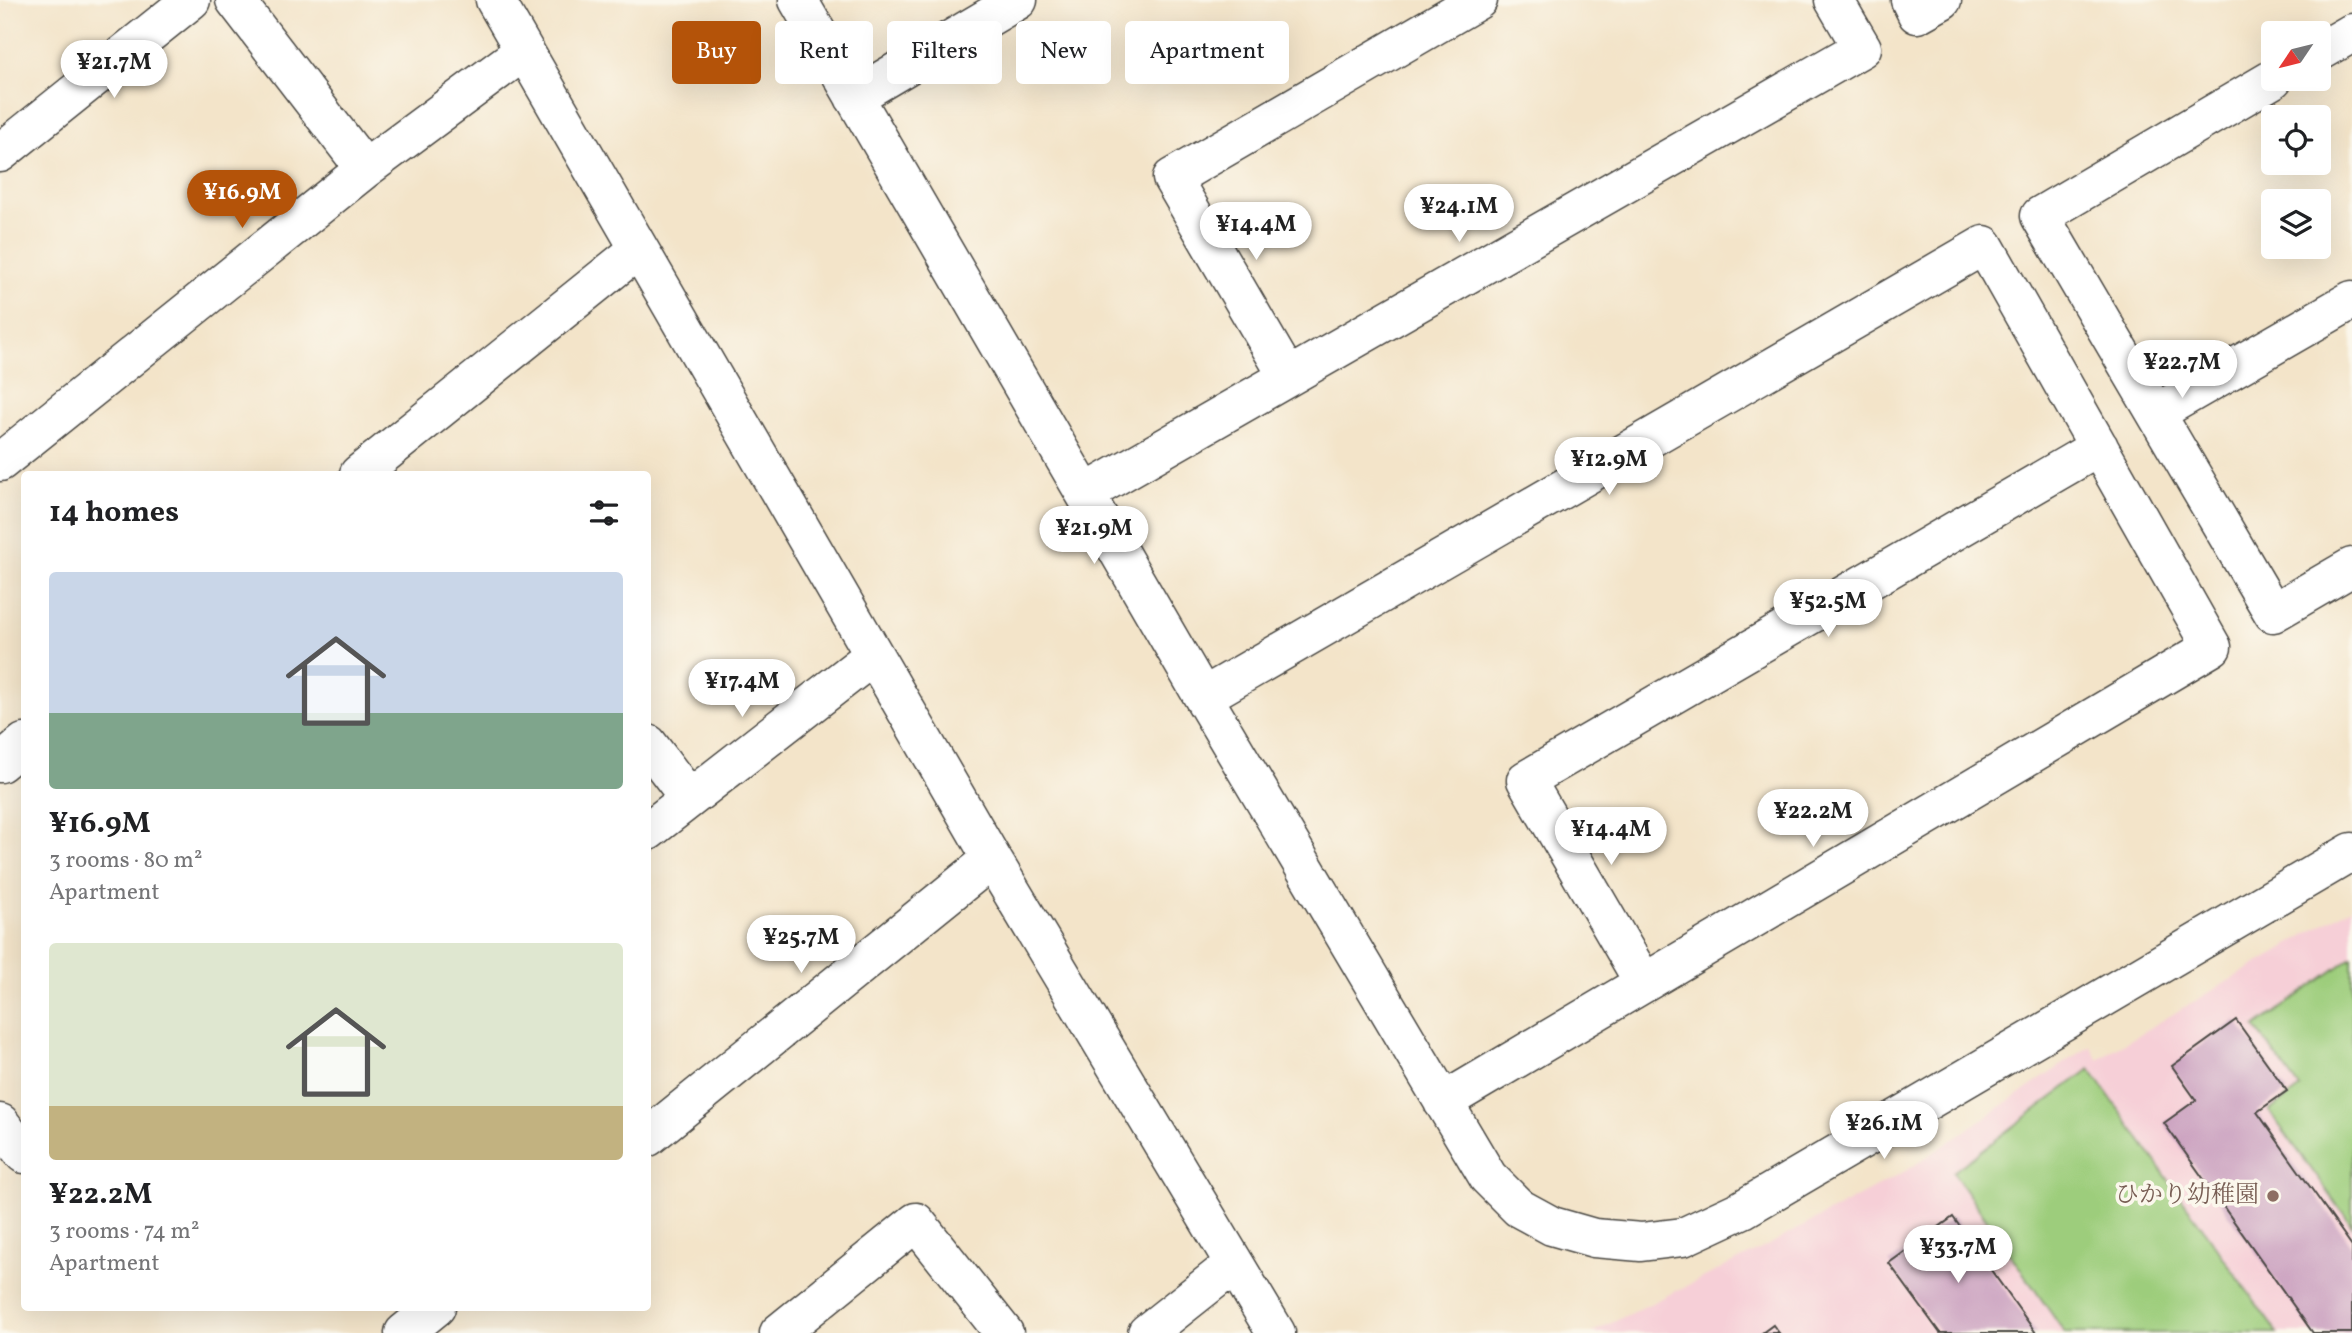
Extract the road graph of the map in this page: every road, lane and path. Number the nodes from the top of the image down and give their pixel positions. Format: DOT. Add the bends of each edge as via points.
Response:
graph roads {
  1 [pos="191,0"];
  2 [pos="235,0"];
  3 [pos="495,0"];
  4 [pos="798,0"];
  5 [pos="1018,0"];
  6 [pos="1478,0"];
  7 [pos="1834,0"];
  8 [pos="1910,0"];
  9 [pos="1942,0"];
  10 [pos="2352,33"];
  11 [pos="2331,45"];
  12 [pos="524,51"];
  13 [pos="2261,86"];
  14 [pos="854,97"];
  15 [pos="0,153"];
  16 [pos="365,169"];
  17 [pos="639,249"];
  18 [pos="2352,300"];
  19 [pos="1288,377"];
  20 [pos="2156,414"];
  21 [pos="2099,447"];
  22 [pos="0,462"];
  23 [pos="363,471"];
  24 [pos="1086,493"];
  25 [pos="2352,567"];
  26 [pos="874,655"];
  27 [pos="1203,697"];
  28 [pos="21,746"];
  29 [pos="651,748"];
  30 [pos="0,763"];
  31 [pos="689,798"];
  32 [pos="651,829"];
  33 [pos="2352,852"];
  34 [pos="992,859"];
  35 [pos="1644,983"];
  36 [pos="1443,1102"];
  37 [pos="0,1123"];
  38 [pos="651,1135"];
  39 [pos="21,1150"];
  40 [pos="1234,1264"];
  41 [pos="431,1311"];
  42 [pos="404,1333"];
  43 [pos="779,1333"];
  44 [pos="1004,1333"];
  45 [pos="1147,1333"];
  46 [pos="1276,1333"];
  1 -- 15 [label="street"];
  2 -- 16 [label="street"];
  3 -- 12 [label="street"];
  4 -- 14 [label="street"];
  5 -- 14 [label="street"];
  6 -- 19 [label="street" via="1172,178"];
  7 -- 19 [label="street" via="1862,48"];
  8 -- 9 [label="street" via="1917,14"];
  10 -- 11 [label="street"];
  12 -- 16 [label="street"];
  12 -- 17 [label="street"];
  13 -- 20 [label="street" via="2040,216"];
  14 -- 24 [label="street"];
  16 -- 22 [label="street"];
  17 -- 23 [label="street"];
  17 -- 26 [label="street"];
  18 -- 20 [label="street"];
  19 -- 24 [label="street"];
  20 -- 25 [label="street" via="2273,613"];
  21 -- 27 [label="street" via="1984,245"];
  21 -- 35 [label="street" via="2213,647"];
  21 -- 35 [label="street" via="1527,780"];
  24 -- 27 [label="street"];
  26 -- 31 [label="street"];
  26 -- 34 [label="street"];
  27 -- 36 [label="street"];
  28 -- 30 [label="street"];
  29 -- 31 [label="street"];
  31 -- 32 [label="street"];
  33 -- 36 [label="street" via="1742,1209 1683,1237 1641,1242 1594,1238 1552,1226 1519,1208 1488,1177"];
  34 -- 38 [label="street"];
  34 -- 40 [label="street"];
  35 -- 36 [label="street"];
  37 -- 39 [label="street"];
  40 -- 45 [label="street"];
  40 -- 46 [label="street"];
  41 -- 42 [label="street"];
  43 -- 44 [label="street" via="916,1222"];
}
